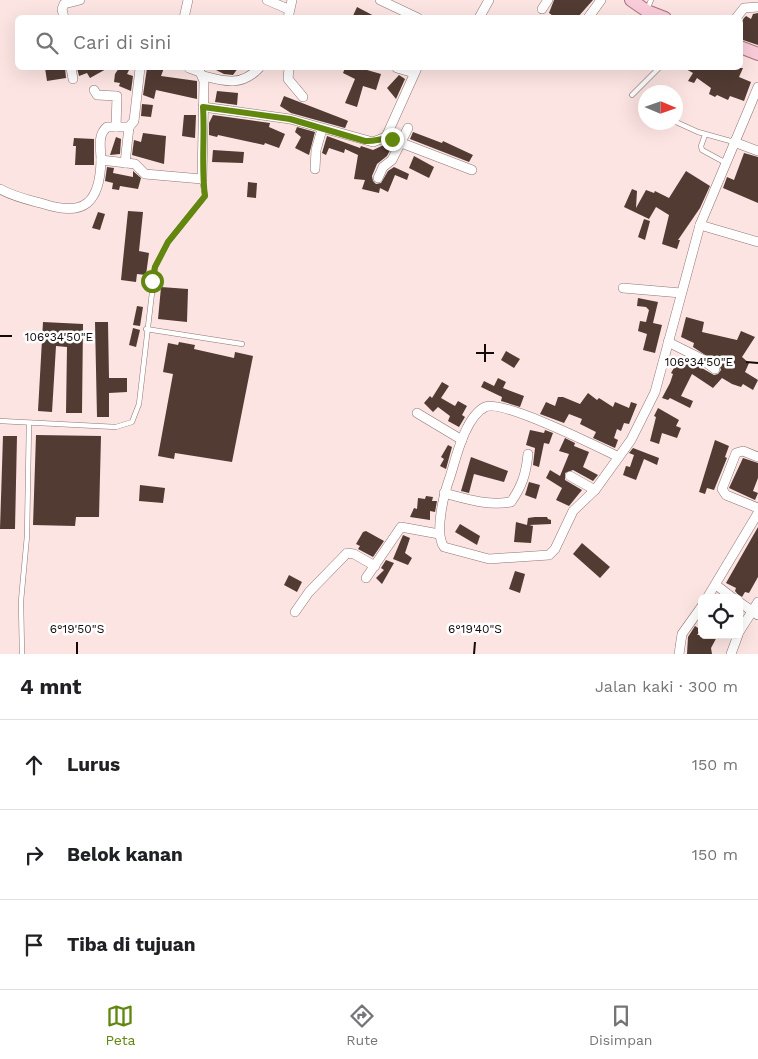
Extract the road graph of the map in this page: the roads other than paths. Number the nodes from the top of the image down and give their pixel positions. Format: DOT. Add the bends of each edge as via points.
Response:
graph roads {
  1 [pos="80,0"];
  2 [pos="188,0"];
  3 [pos="267,0"];
  4 [pos="292,0"];
  5 [pos="380,0"];
  6 [pos="489,0"];
  7 [pos="548,0"];
  8 [pos="601,0"];
  9 [pos="631,0"];
  10 [pos="649,6"];
  11 [pos="758,7"];
  12 [pos="542,9"];
  13 [pos="288,13"];
  14 [pos="63,15"];
  15 [pos="185,15"];
  16 [pos="412,15"];
  17 [pos="481,15"];
  18 [pos="590,15"];
  19 [pos="661,15"];
  20 [pos="738,15"];
  21 [pos="743,48"];
  22 [pos="758,54"];
  23 [pos="71,70"];
  24 [pos="140,70"];
  25 [pos="194,70"];
  26 [pos="257,70"];
  27 [pos="289,70"];
  28 [pos="416,70"];
  29 [pos="657,70"];
  30 [pos="204,76"];
  31 [pos="73,79"];
  32 [pos="758,86"];
  33 [pos="94,90"];
  34 [pos="632,94"];
  35 [pos="303,97"];
  36 [pos="203,107"];
  37 [pos="683,125"];
  38 [pos="116,127"];
  39 [pos="129,127"];
  40 [pos="408,128"];
  41 [pos="322,129"];
  42 [pos="705,135"];
  43 [pos="386,137"];
  44 [pos="402,142"];
  45 [pos="734,142"];
  46 [pos="758,150"];
  47 [pos="101,160"];
  48 [pos="125,163"];
  49 [pos="726,163"];
  50 [pos="316,169"];
  51 [pos="472,170"];
  52 [pos="378,178"];
  53 [pos="202,179"];
  54 [pos="0,189"];
  55 [pos="700,225"];
  56 [pos="758,242"];
  57 [pos="623,288"];
  58 [pos="680,293"];
  59 [pos="146,329"];
  60 [pos="668,342"];
  61 [pos="242,344"];
  62 [pos="715,369"];
  63 [pos="417,413"];
  64 [pos="0,421"];
  65 [pos="29,423"];
  66 [pos="462,440"];
  67 [pos="528,454"];
  68 [pos="758,456"];
  69 [pos="619,457"];
  70 [pos="570,476"];
  71 [pos="595,490"];
  72 [pos="444,493"];
  73 [pos="758,508"];
  74 [pos="758,513"];
  75 [pos="439,534"];
  76 [pos="375,566"];
  77 [pos="366,578"];
  78 [pos="716,585"];
  79 [pos="710,594"];
  80 [pos="728,594"];
  81 [pos="758,602"];
  82 [pos="743,605"];
  83 [pos="295,612"];
  84 [pos="698,612"];
  85 [pos="755,613"];
  86 [pos="743,628"];
  87 [pos="736,639"];
  88 [pos="22,654"];
  89 [pos="679,654"];
  90 [pos="730,654"];
  1 -- 14 [label="street" via="64,4"];
  2 -- 15 [label="street"];
  3 -- 13 [label="street"];
  4 -- 13 [label="street"];
  5 -- 16 [label="street"];
  6 -- 17 [label="street"];
  7 -- 12 [label="street"];
  8 -- 18 [label="street"];
  9 -- 10 [label="main road"];
  10 -- 19 [label="main road"];
  11 -- 20 [label="street" via="744,8"];
  21 -- 22 [label="main road"];
  23 -- 31 [label="street"];
  24 -- 39 [label="street" via="134,121"];
  25 -- 30 [label="street"];
  26 -- 30 [label="street" via="233,83"];
  27 -- 35 [label="street" via="288,79"];
  28 -- 43 [label="street"];
  29 -- 34 [label="lane"];
  30 -- 36 [label="street"];
  32 -- 45 [label="street"];
  33 -- 38 [label="street" via="97,95 117,96"];
  36 -- 41 [label="street" via="290,119"];
  36 -- 53 [label="street"];
  37 -- 42 [label="lane"];
  38 -- 39 [label="street"];
  38 -- 47 [label="street" via="107,127 102,133"];
  39 -- 48 [label="street"];
  40 -- 44 [label="street"];
  41 -- 43 [label="street" via="372,142"];
  41 -- 50 [label="street" via="316,150"];
  42 -- 45 [label="lane"];
  42 -- 49 [label="lane" via="702,150"];
  43 -- 44 [label="street"];
  44 -- 51 [label="street"];
  44 -- 52 [label="street"];
  45 -- 46 [label="street"];
  45 -- 49 [label="street"];
  47 -- 48 [label="street"];
  47 -- 54 [label="street" via="92,197 86,206 78,209 58,209"];
  48 -- 53 [label="street" via="135,164 145,174"];
  49 -- 55 [label="street"];
  53 -- 59 [label="lane" via="203,201 168,242 155,267"];
  55 -- 56 [label="street"];
  55 -- 58 [label="street"];
  57 -- 58 [label="street"];
  58 -- 60 [label="street"];
  59 -- 61 [label="lane"];
  59 -- 65 [label="lane" via="139,404 132,422 116,427"];
  60 -- 62 [label="street"];
  60 -- 69 [label="street" via="655,392"];
  63 -- 66 [label="street"];
  64 -- 65 [label="lane"];
  65 -- 88 [label="lane" via="27,536 21,601"];
  66 -- 69 [label="street" via="479,411 493,406 556,427"];
  66 -- 72 [label="street"];
  67 -- 72 [label="street" via="526,474 510,502 484,503"];
  68 -- 73 [label="street" via="743,451 736,453 722,489 726,495"];
  69 -- 71 [label="street"];
  70 -- 71 [label="street"];
  71 -- 75 [label="street" via="573,511 555,549 544,556 489,559 444,547"];
  72 -- 75 [label="street"];
  74 -- 78 [label="street"];
  75 -- 76 [label="street" via="401,527"];
  76 -- 77 [label="street"];
  76 -- 83 [label="street" via="354,554 347,554 309,592"];
  78 -- 79 [label="street"];
  78 -- 80 [label="street"];
  81 -- 85 [label="street"];
  82 -- 85 [label="street"];
  84 -- 89 [label="street" via="682,634"];
  85 -- 86 [label="street"];
  87 -- 90 [label="street"];
}
